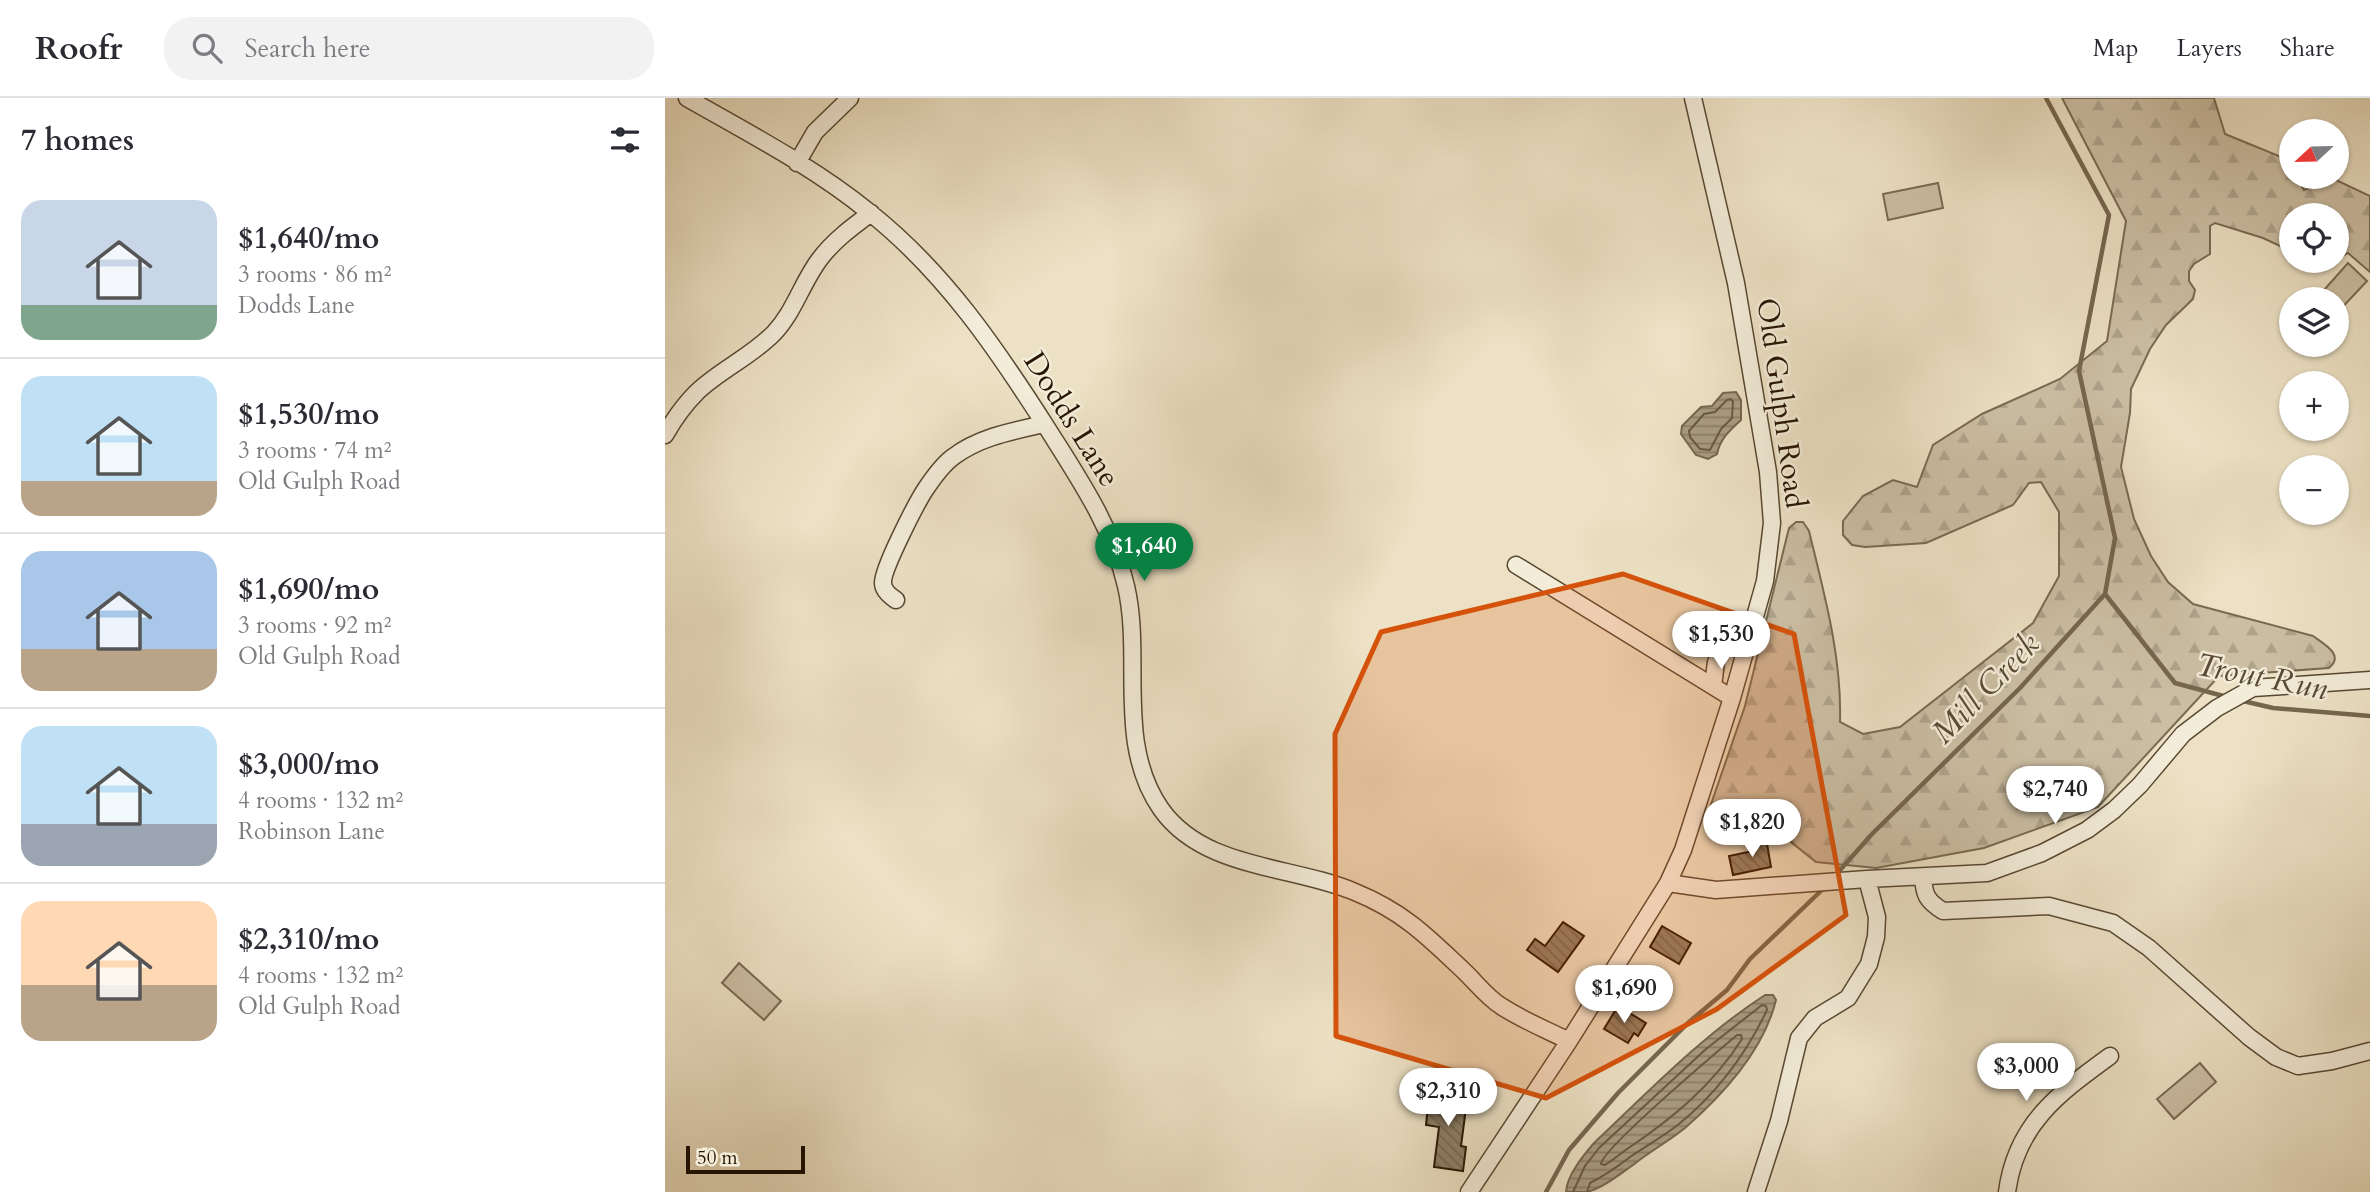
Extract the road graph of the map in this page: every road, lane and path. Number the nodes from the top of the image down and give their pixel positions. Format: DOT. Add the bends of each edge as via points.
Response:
graph roads {
  1 [pos="687,98"];
  2 [pos="850,98"];
  3 [pos="1693,98"];
  4 [pos="797,163"];
  5 [pos="871,213"];
  6 [pos="1044,424"];
  7 [pos="665,435"];
  8 [pos="1516,565"];
  9 [pos="895,600"];
  10 [pos="1716,662"];
  11 [pos="2370,681"];
  12 [pos="1713,686"];
  13 [pos="1732,698"];
  14 [pos="1923,877"];
  15 [pos="1867,879"];
  16 [pos="1668,883"];
  17 [pos="1569,1041"];
  18 [pos="2370,1051"];
  19 [pos="2110,1056"];
  20 [pos="1469,1192"];
  21 [pos="1756,1192"];
  22 [pos="2007,1192"];
  1 -- 4 [label="street, Dodds Lane"];
  2 -- 4 [label="street" via="814,132"];
  3 -- 13 [label="street, Old Gulph Road" via="1736,283 1768,472 1772,523 1765,581"];
  4 -- 5 [label="street, Dodds Lane"];
  5 -- 6 [label="street, Dodds Lane" via="963,306"];
  5 -- 7 [label="street" via="839,237 820,259 775,332 699,390"];
  6 -- 9 [label="street" via="972,446 937,473 883,580"];
  6 -- 17 [label="street, Dodds Lane" via="1088,495 1119,561 1132,621 1136,740 1151,793 1178,829 1216,852 1354,891 1395,911 1500,1006"];
  8 -- 12 [label="street"];
  10 -- 12 [label="street"];
  11 -- 14 [label="street" via="2253,688 2183,734 2140,785 2087,830 1987,873"];
  12 -- 13 [label="street"];
  13 -- 16 [label="street, Old Gulph Road"];
  14 -- 15 [label="street"];
  14 -- 18 [label="street" via="1929,902 1943,911 2049,906 2113,923 2158,956 2249,1037 2298,1066"];
  15 -- 16 [label="street" via="1716,890"];
  15 -- 21 [label="street" via="1877,917 1869,964 1848,998 1815,1018 1799,1038"];
  16 -- 17 [label="street, Old Gulph Road"];
  17 -- 20 [label="street, Old Gulph Road"];
  19 -- 22 [label="street" via="2053,1100 2032,1123 2016,1153"];
}
